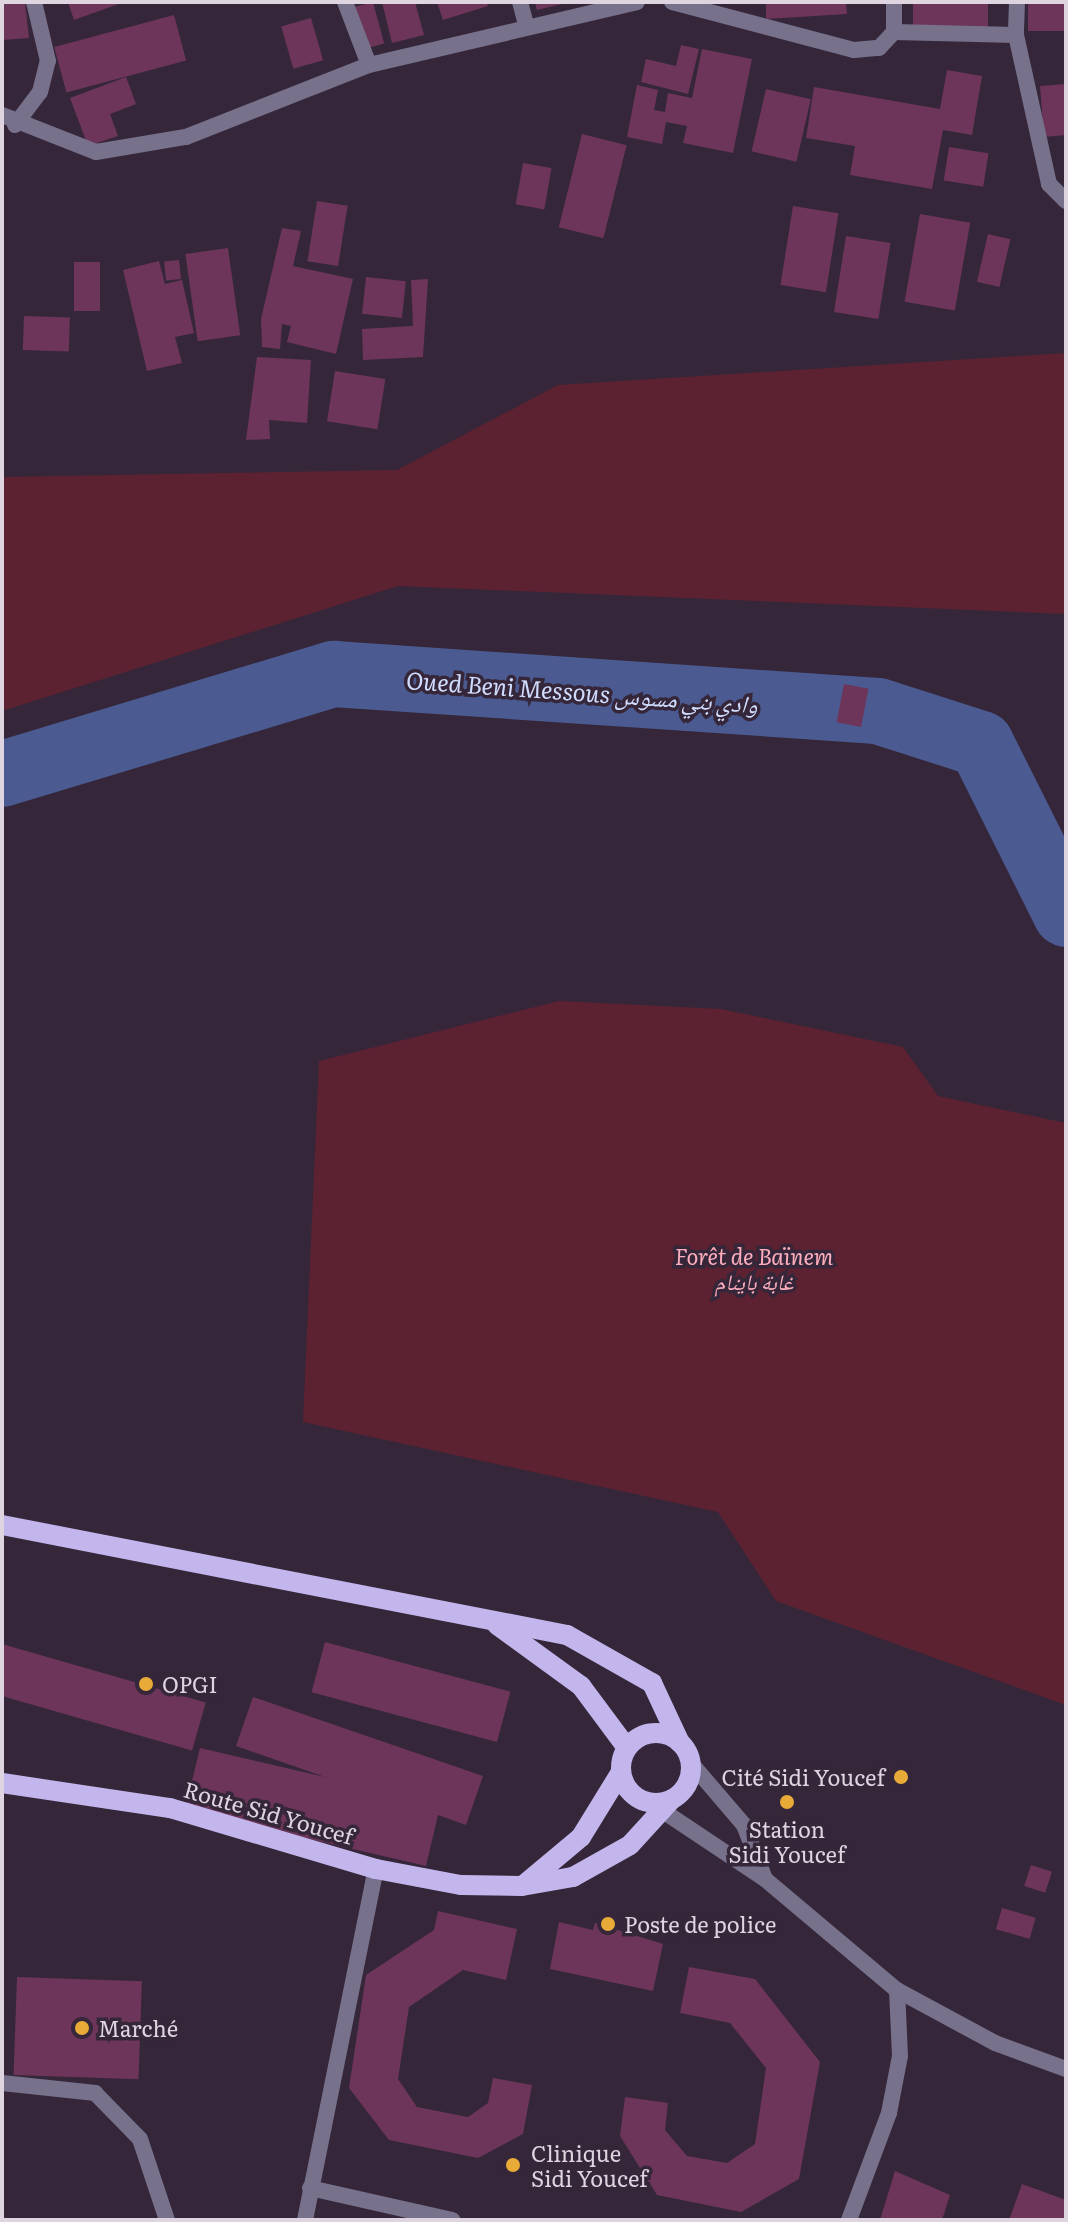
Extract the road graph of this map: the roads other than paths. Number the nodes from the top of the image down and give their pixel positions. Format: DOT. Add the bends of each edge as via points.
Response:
graph roads {
  1 [pos="34,2"];
  2 [pos="345,2"];
  3 [pos="520,2"];
  4 [pos="637,2"];
  5 [pos="672,2"];
  6 [pos="894,2"];
  7 [pos="1017,2"];
  8 [pos="526,24"];
  9 [pos="894,32"];
  10 [pos="1016,35"];
  11 [pos="369,65"];
  12 [pos="9,120"];
  13 [pos="1066,201"];
  14 [pos="2,1525"];
  15 [pos="486,1619"];
  16 [pos="627,1748"];
  17 [pos="685,1752"];
  18 [pos="621,1772"];
  19 [pos="2,1783"];
  20 [pos="662,1805"];
  21 [pos="376,1869"];
  22 [pos="765,1879"];
  23 [pos="522,1886"];
  24 [pos="897,1990"];
  25 [pos="1066,2069"];
  26 [pos="2,2083"];
  27 [pos="310,2188"];
  28 [pos="167,2220"];
  29 [pos="305,2220"];
  30 [pos="452,2220"];
  31 [pos="849,2220"];
  1 -- 12 [label="street" via="48,61 40,92"];
  2 -- 11 [label="street"];
  3 -- 8 [label="street"];
  4 -- 8 [label="street"];
  5 -- 9 [label="street" via="854,50 879,48"];
  6 -- 9 [label="street"];
  7 -- 10 [label="street"];
  8 -- 11 [label="street"];
  9 -- 10 [label="street"];
  10 -- 13 [label="street" via="1049,184"];
  11 -- 12 [label="street" via="186,137 111,149 71,147"];
  14 -- 15 [label="main road"];
  15 -- 16 [label="main road" via="581,1686"];
  15 -- 17 [label="main road" via="567,1635 636,1669 665,1702"];
  16 -- 17 [label="main road" via="647,1734"];
  16 -- 18 [label="main road"];
  17 -- 20 [label="main road" via="689,1779"];
  17 -- 22 [label="street" via="744,1825"];
  18 -- 20 [label="main road" via="631,1793"];
  18 -- 23 [label="main road" via="581,1837"];
  19 -- 21 [label="main road, Route Sid Youcef" via="155,1805"];
  20 -- 22 [label="street"];
  20 -- 23 [label="main road, Route Sid Youcef" via="596,1866"];
  21 -- 23 [label="main road, Route Sid Youcef" via="461,1885"];
  21 -- 27 [label="street"];
  22 -- 24 [label="street"];
  24 -- 25 [label="street" via="995,2043"];
  24 -- 31 [label="street" via="900,2056 889,2113"];
  26 -- 28 [label="street" via="95,2093 140,2139"];
  27 -- 29 [label="street"];
  27 -- 30 [label="street"];
}
